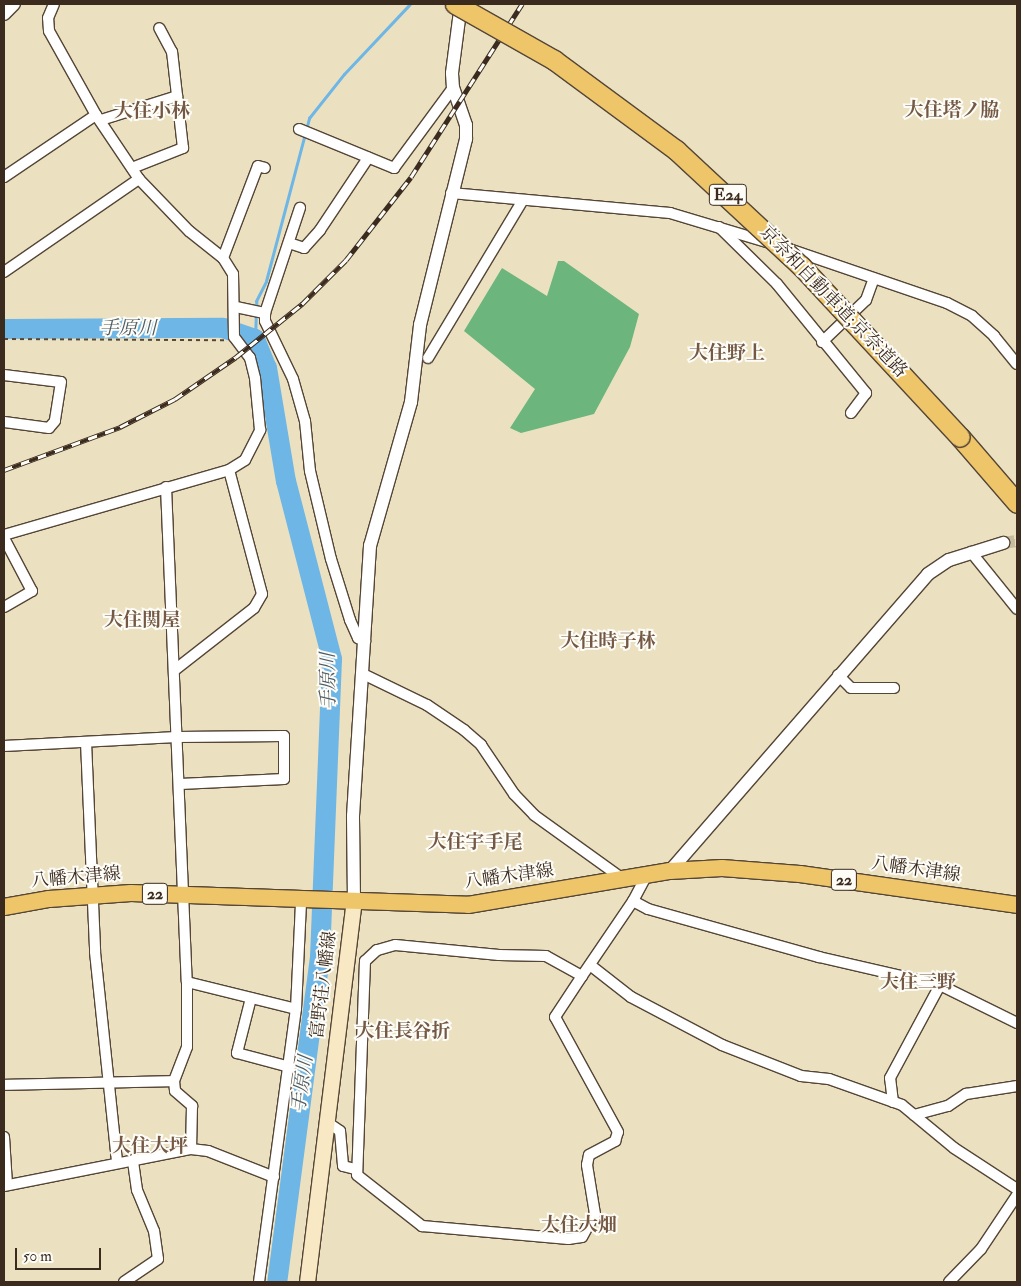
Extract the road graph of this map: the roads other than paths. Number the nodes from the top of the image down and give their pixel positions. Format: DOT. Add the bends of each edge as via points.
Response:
graph roads {
  1 [pos="14,4"];
  2 [pos="54,4"];
  3 [pos="455,4"];
  4 [pos="461,4"];
  5 [pos="4,14"];
  6 [pos="159,28"];
  7 [pos="453,88"];
  8 [pos="177,96"];
  9 [pos="98,117"];
  10 [pos="299,129"];
  11 [pos="368,158"];
  12 [pos="132,168"];
  13 [pos="266,168"];
  14 [pos="4,177"];
  15 [pos="139,179"];
  16 [pos="451,193"];
  17 [pos="523,200"];
  18 [pos="300,208"];
  19 [pos="718,226"];
  20 [pos="289,243"];
  21 [pos="223,258"];
  22 [pos="4,272"];
  23 [pos="874,278"];
  24 [pos="236,307"];
  25 [pos="263,313"];
  26 [pos="822,342"];
  27 [pos="428,358"];
  28 [pos="1017,364"];
  29 [pos="4,375"];
  30 [pos="852,413"];
  31 [pos="4,422"];
  32 [pos="960,437"];
  33 [pos="229,470"];
  34 [pos="166,488"];
  35 [pos="1014,490"];
  36 [pos="1017,504"];
  37 [pos="4,536"];
  38 [pos="1003,543"];
  39 [pos="971,552"];
  40 [pos="4,607"];
  41 [pos="1017,609"];
  42 [pos="365,641"];
  43 [pos="176,669"];
  44 [pos="363,674"];
  45 [pos="838,675"];
  46 [pos="894,688"];
  47 [pos="177,737"];
  48 [pos="86,742"];
  49 [pos="4,746"];
  50 [pos="180,784"];
  51 [pos="670,871"];
  52 [pos="646,877"];
  53 [pos="623,879"];
  54 [pos="183,894"];
  55 [pos="91,895"];
  56 [pos="304,900"];
  57 [pos="348,900"];
  58 [pos="633,901"];
  59 [pos="1017,905"];
  60 [pos="4,907"];
  61 [pos="590,965"];
  62 [pos="582,976"];
  63 [pos="187,982"];
  64 [pos="940,985"];
  65 [pos="251,998"];
  66 [pos="296,1008"];
  67 [pos="1017,1023"];
  68 [pos="290,1067"];
  69 [pos="174,1081"];
  70 [pos="107,1084"];
  71 [pos="4,1085"];
  72 [pos="1017,1086"];
  73 [pos="893,1102"];
  74 [pos="914,1115"];
  75 [pos="327,1122"];
  76 [pos="4,1137"];
  77 [pos="191,1149"];
  78 [pos="133,1160"];
  79 [pos="116,1163"];
  80 [pos="356,1168"];
  81 [pos="274,1177"];
  82 [pos="5,1185"];
  83 [pos="1017,1189"];
  84 [pos="1017,1195"];
  85 [pos="124,1282"];
  86 [pos="259,1282"];
  87 [pos="307,1282"];
  88 [pos="949,1282"];
  1 -- 5 [label="street"];
  2 -- 9 [label="street" via="48,18 49,31"];
  3 -- 32 [label="highway, 京奈和自動車道;京奈道路 / E24, bridge" via="554,60 676,150 802,266"];
  4 -- 7 [label="street"];
  6 -- 8 [label="street" via="172,52"];
  7 -- 11 [label="street" via="394,168"];
  7 -- 16 [label="street" via="466,125 466,139"];
  8 -- 9 [label="street"];
  8 -- 12 [label="street" via="183,148"];
  9 -- 12 [label="street"];
  9 -- 14 [label="street"];
  10 -- 11 [label="street"];
  11 -- 20 [label="street" via="320,230 304,248"];
  12 -- 15 [label="street"];
  13 -- 21 [label="street" via="258,166"];
  15 -- 21 [label="street" via="189,231"];
  15 -- 22 [label="street"];
  16 -- 17 [label="street"];
  16 -- 42 [label="street" via="420,325 411,402 370,546"];
  17 -- 19 [label="street" via="670,213"];
  17 -- 27 [label="street"];
  18 -- 20 [label="street"];
  19 -- 23 [label="street"];
  19 -- 26 [label="street" via="777,284"];
  20 -- 25 [label="street"];
  21 -- 24 [label="street" via="233,274"];
  23 -- 26 [label="street" via="866,300"];
  23 -- 28 [label="street" via="947,303 972,316"];
  24 -- 25 [label="street"];
  24 -- 33 [label="street" via="232,318 236,338 250,358 260,430 245,460"];
  25 -- 42 [label="street" via="299,395 310,471 350,620 358,638"];
  26 -- 30 [label="street" via="866,393"];
  29 -- 31 [label="street" via="61,382 55,421 48,428"];
  32 -- 35 [label="highway, 京奈和自動車道;京奈道路 / E24"];
  32 -- 36 [label="highway, 京奈和自動車道;京奈道路 / E24"];
  33 -- 34 [label="street"];
  33 -- 43 [label="street" via="262,594 254,608"];
  34 -- 37 [label="street"];
  34 -- 43 [label="street"];
  37 -- 40 [label="street" via="32,591"];
  38 -- 39 [label="street"];
  39 -- 41 [label="street"];
  39 -- 45 [label="street" via="928,574"];
  42 -- 44 [label="street"];
  43 -- 47 [label="street"];
  44 -- 53 [label="street" via="427,705 464,730 480,745 514,794 534,815"];
  44 -- 57 [label="street"];
  45 -- 46 [label="street" via="851,688"];
  45 -- 51 [label="street"];
  47 -- 48 [label="street"];
  47 -- 50 [label="street"];
  47 -- 50 [label="street" via="284,736 284,780"];
  48 -- 49 [label="street"];
  48 -- 55 [label="street"];
  50 -- 54 [label="street"];
  51 -- 52 [label="main road, 八幡木津線 / 22"];
  51 -- 59 [label="main road, 八幡木津線 / 22" via="722,868 800,874"];
  52 -- 53 [label="main road, 八幡木津線 / 22"];
  52 -- 58 [label="street"];
  53 -- 57 [label="main road, 八幡木津線 / 22" via="468,905"];
  54 -- 55 [label="main road, 八幡木津線 / 22"];
  54 -- 56 [label="main road, 八幡木津線 / 22"];
  54 -- 63 [label="street"];
  55 -- 60 [label="main road, 八幡木津線 / 22"];
  55 -- 70 [label="street"];
  56 -- 57 [label="main road, 八幡木津線 / 22"];
  56 -- 66 [label="street"];
  57 -- 75 [label="main road, 富野荘八幡線"];
  58 -- 61 [label="street"];
  58 -- 64 [label="street" via="648,909 819,957"];
  61 -- 62 [label="street"];
  61 -- 73 [label="street" via="631,997 722,1045 801,1076 830,1079"];
  62 -- 80 [label="street" via="546,956 395,945 377,950 366,961"];
  62 -- 80 [label="street" via="555,1017 618,1132 614,1141 589,1155 587,1165 595,1214 592,1225 582,1237 568,1239 422,1226 358,1176"];
  63 -- 65 [label="street"];
  63 -- 69 [label="street" via="187,1046"];
  64 -- 67 [label="street"];
  64 -- 73 [label="street" via="890,1078"];
  65 -- 66 [label="street"];
  65 -- 68 [label="street" via="237,1053"];
  66 -- 68 [label="street"];
  68 -- 81 [label="street"];
  69 -- 70 [label="street"];
  69 -- 77 [label="street" via="175,1091 192,1106"];
  70 -- 71 [label="street"];
  70 -- 79 [label="street"];
  72 -- 74 [label="street" via="966,1094 948,1106"];
  73 -- 74 [label="street"];
  74 -- 83 [label="street" via="954,1148"];
  75 -- 80 [label="street" via="340,1131 343,1166"];
  75 -- 87 [label="main road, 富野荘八幡線"];
  76 -- 82 [label="street"];
  77 -- 78 [label="street"];
  77 -- 81 [label="street" via="208,1151"];
  78 -- 79 [label="street"];
  78 -- 85 [label="street" via="137,1190 154,1231 158,1259"];
  79 -- 82 [label="street"];
  81 -- 86 [label="street"];
  84 -- 88 [label="street" via="981,1249"];
}
